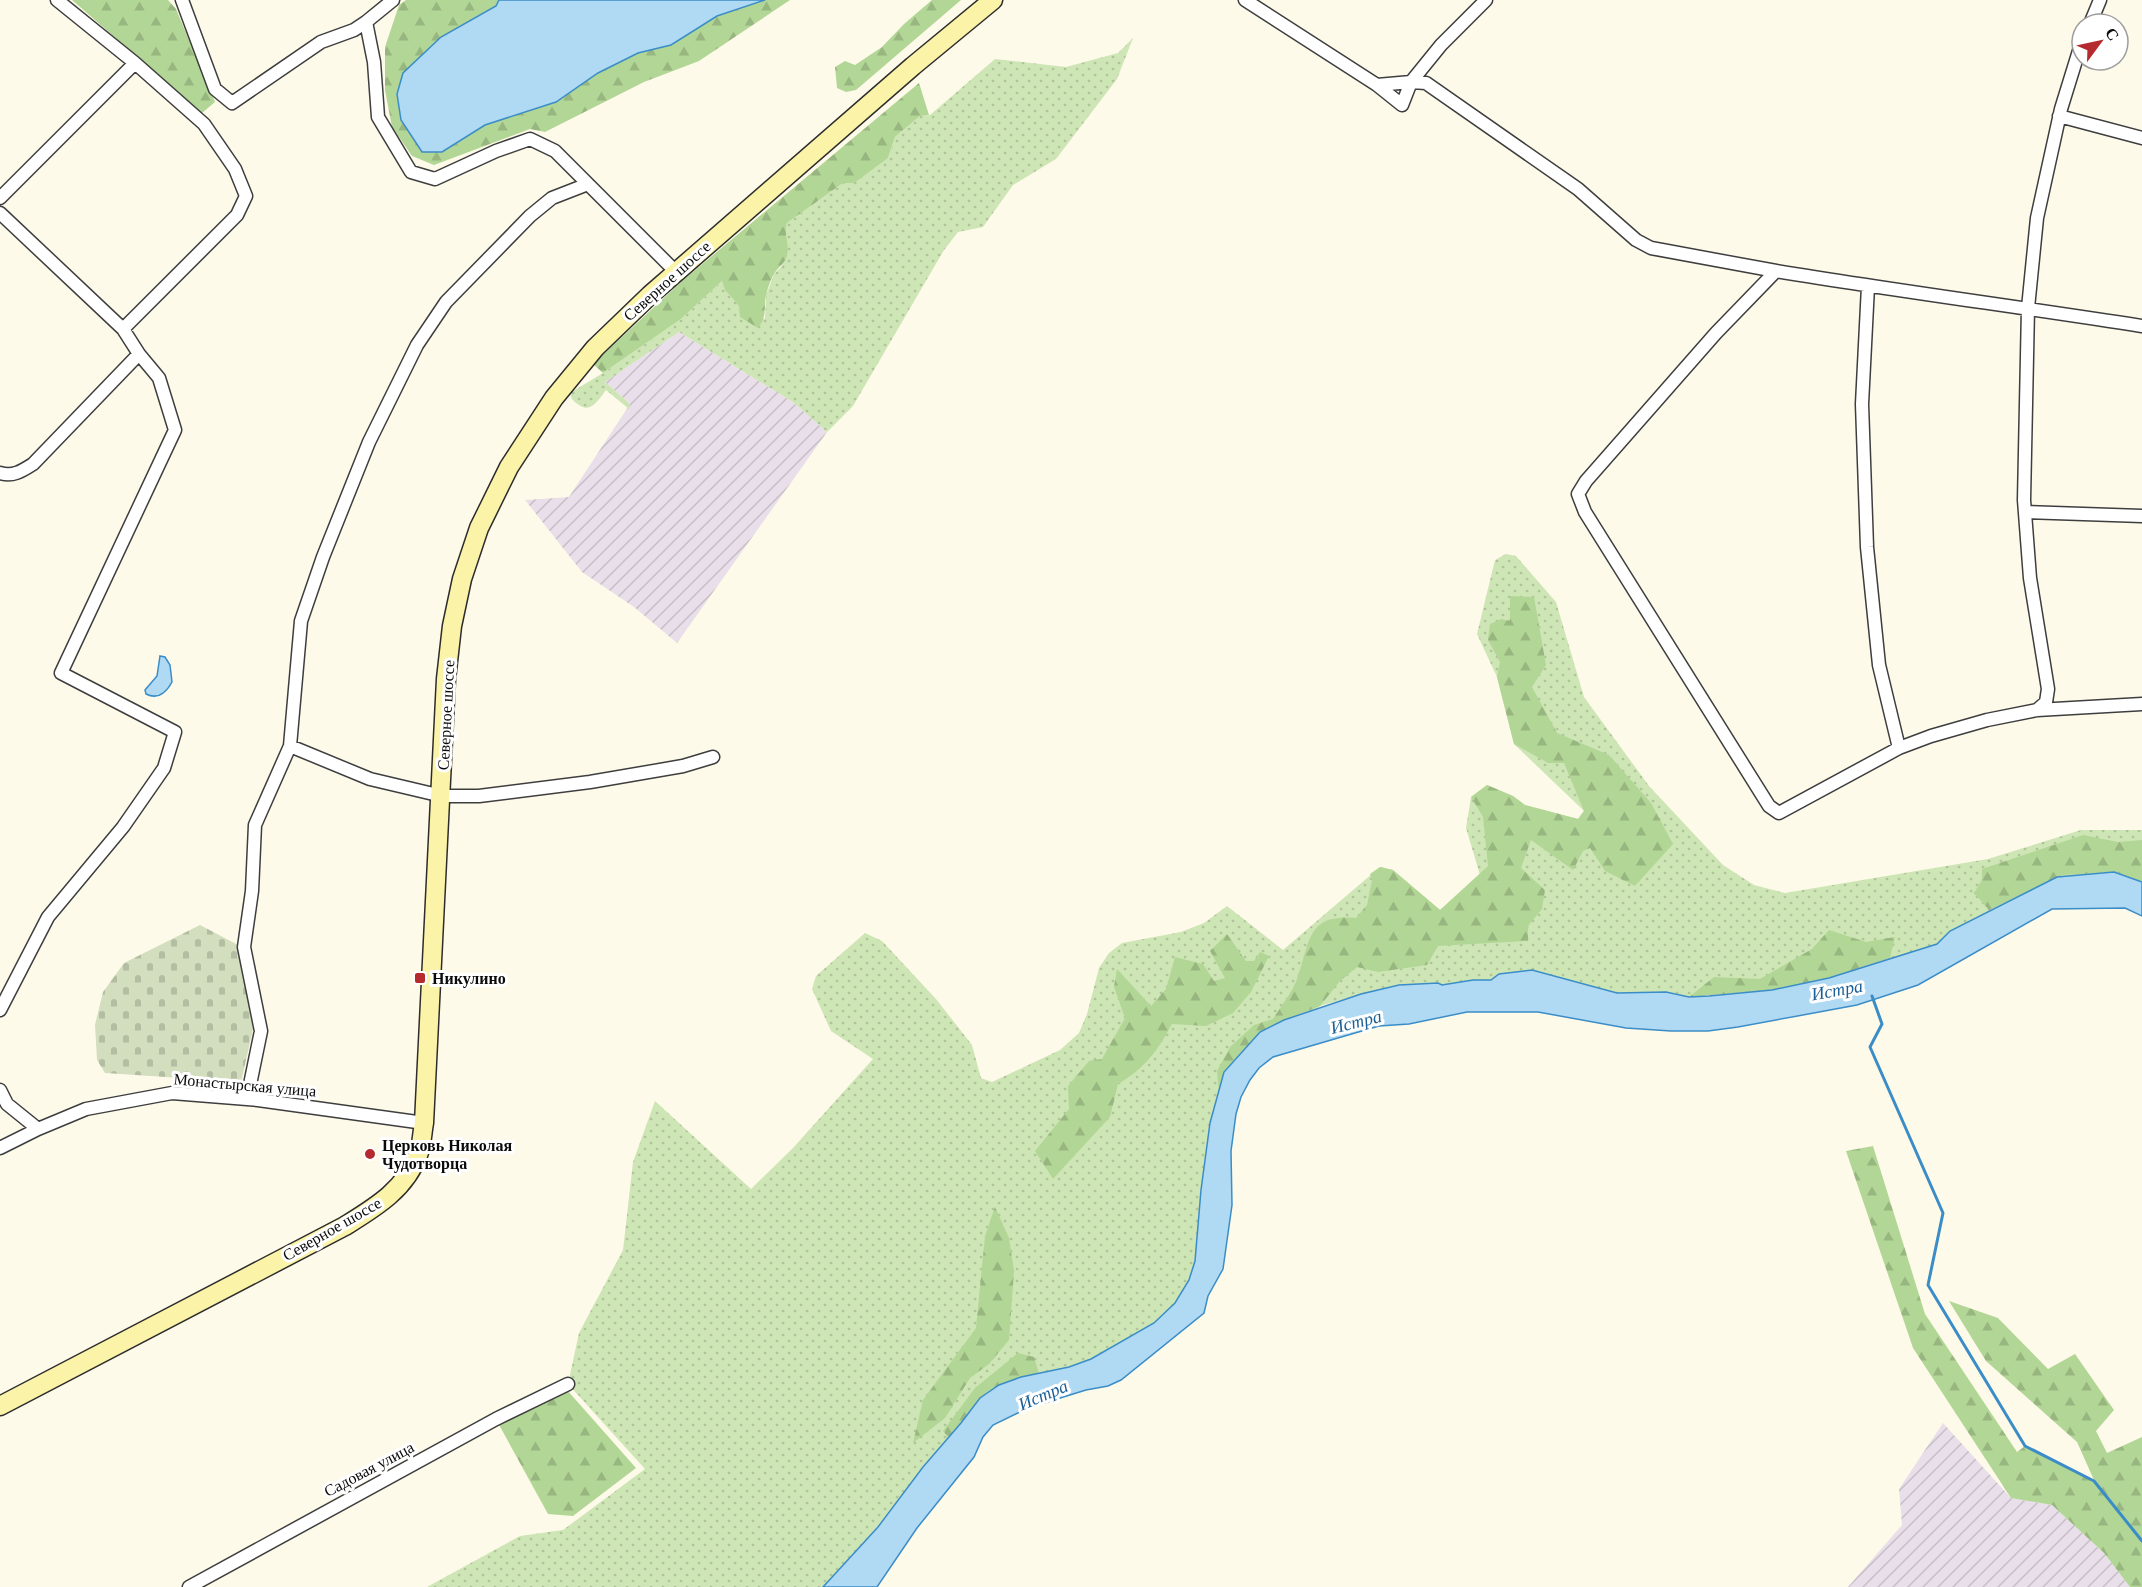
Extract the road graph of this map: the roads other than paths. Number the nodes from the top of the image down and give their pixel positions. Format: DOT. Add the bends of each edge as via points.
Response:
graph roads {
  1 [pos="57,0"];
  2 [pos="182,0"];
  3 [pos="393,0"];
  4 [pos="993,0"];
  5 [pos="1245,0"];
  6 [pos="1486,0"];
  7 [pos="366,22"];
  8 [pos="135,63"];
  9 [pos="2072,72"];
  10 [pos="1411,82"];
  11 [pos="1377,85"];
  12 [pos="2059,116"];
  13 [pos="2142,138"];
  14 [pos="588,184"];
  15 [pos="0,198"];
  16 [pos="0,213"];
  17 [pos="1776,271"];
  18 [pos="676,272"];
  19 [pos="1868,286"];
  20 [pos="2028,308"];
  21 [pos="2142,326"];
  22 [pos="123,329"];
  23 [pos="139,354"];
  24 [pos="0,473"];
  25 [pos="2025,512"];
  26 [pos="2142,516"];
  27 [pos="2142,704"];
  28 [pos="2037,710"];
  29 [pos="290,746"];
  30 [pos="1899,748"];
  31 [pos="713,757"];
  32 [pos="442,796"];
  33 [pos="0,1010"];
  34 [pos="0,1090"];
  35 [pos="247,1099"];
  36 [pos="424,1123"];
  37 [pos="38,1129"];
  38 [pos="0,1148"];
  39 [pos="568,1384"];
  40 [pos="0,1406"];
  41 [pos="189,1587"];
  1 -- 8 [label="street"];
  2 -- 7 [label="street" via="215,88 232,103 321,42"];
  3 -- 7 [label="street"];
  4 -- 18 [label="main road, Северное шоссе"];
  5 -- 11 [label="street"];
  6 -- 10 [label="street" via="1440,45"];
  7 -- 14 [label="street" via="378,117 411,171 435,179 530,139 555,151"];
  8 -- 15 [label="street"];
  8 -- 22 [label="street" via="204,124 235,169 246,196 237,215"];
  9 -- 12 [label="street"];
  10 -- 11 [label="street"];
  10 -- 11 [label="street" via="1402,105"];
  10 -- 17 [label="street" via="1426,83 1578,189 1636,240 1651,248"];
  12 -- 13 [label="street"];
  12 -- 20 [label="street" via="2037,218"];
  14 -- 18 [label="street"];
  14 -- 29 [label="street" via="552,198 530,216 446,302 417,345 369,442 301,621"];
  16 -- 22 [label="street"];
  17 -- 19 [label="street"];
  17 -- 30 [label="street" via="1716,333 1578,494 1585,512 1770,806 1779,813 1788,809"];
  18 -- 32 [label="main road, Северное шоссе" via="595,348 554,398 509,467 479,528 452,626"];
  19 -- 20 [label="street"];
  19 -- 30 [label="street" via="1862,404 1867,548 1879,665"];
  20 -- 21 [label="street"];
  20 -- 25 [label="street"];
  22 -- 23 [label="street"];
  23 -- 24 [label="street" via="33,464 18,474"];
  23 -- 33 [label="street" via="159,378 175,430 62,673 175,732 164,768 123,828 48,917"];
  25 -- 26 [label="street"];
  25 -- 28 [label="street" via="2030,578 2048,689 2046,702"];
  27 -- 28 [label="street"];
  28 -- 30 [label="street" via="1987,720"];
  29 -- 32 [label="street" via="370,779"];
  29 -- 35 [label="street" via="255,825 244,947 261,1032"];
  31 -- 32 [label="street" via="590,782 479,796"];
  32 -- 36 [label="main road, Северное шоссе"];
  34 -- 37 [label="street" via="7,1104"];
  35 -- 36 [label="street, Монастырская улица"];
  35 -- 37 [label="street, Монастырская улица" via="172,1093 86,1109"];
  36 -- 40 [label="main road, Северное шоссе" via="410,1171 378,1205 345,1226"];
  37 -- 38 [label="street, Монастырская улица"];
  39 -- 41 [label="street, Садовая улица" via="496,1419"];
}
